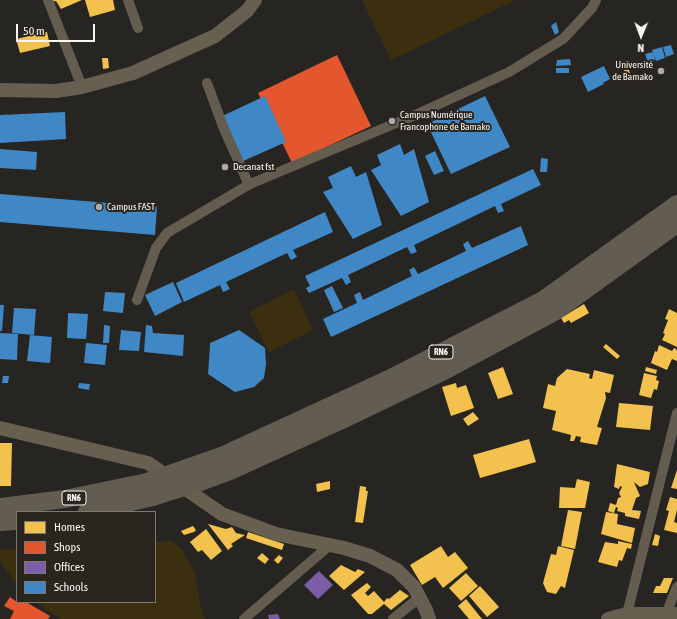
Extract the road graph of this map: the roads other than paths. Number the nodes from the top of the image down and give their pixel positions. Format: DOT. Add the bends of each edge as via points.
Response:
graph roads {
  1 [pos="48,0"];
  2 [pos="128,0"];
  3 [pos="255,0"];
  4 [pos="596,0"];
  5 [pos="138,28"];
  6 [pos="207,83"];
  7 [pos="82,87"];
  8 [pos="0,90"];
  9 [pos="248,185"];
  10 [pos="677,204"];
  11 [pos="677,224"];
  12 [pos="137,300"];
  13 [pos="677,413"];
  14 [pos="0,428"];
  15 [pos="150,490"];
  16 [pos="0,507"];
  17 [pos="90,511"];
  18 [pos="16,521"];
  19 [pos="0,522"];
  20 [pos="330,545"];
  21 [pos="677,586"];
  22 [pos="420,597"];
  23 [pos="627,614"];
  24 [pos="672,614"];
  25 [pos="244,619"];
  26 [pos="393,619"];
  27 [pos="429,619"];
  28 [pos="608,619"];
  1 -- 7 [label="street"];
  2 -- 5 [label="street"];
  3 -- 7 [label="street" via="247,11 215,36 133,74"];
  4 -- 9 [label="street" via="563,38 509,72"];
  6 -- 9 [label="street"];
  7 -- 8 [label="street" via="56,91"];
  9 -- 12 [label="street" via="167,233 156,248"];
  10 -- 15 [label="highway, RN6, bridge" via="543,300 389,379 224,455 187,468"];
  11 -- 15 [label="highway, RN6, bridge" via="556,311 440,373 230,472 200,482"];
  13 -- 23 [label="street"];
  14 -- 20 [label="street" via="148,463 222,514 276,534"];
  15 -- 16 [label="highway, RN6"];
  15 -- 17 [label="highway, RN6"];
  18 -- 19 [label="highway"];
  20 -- 22 [label="street" via="370,556 397,570"];
  20 -- 25 [label="street"];
  21 -- 24 [label="street"];
  22 -- 26 [label="street"];
  22 -- 27 [label="street"];
  23 -- 24 [label="street"];
  23 -- 28 [label="street"];
}
